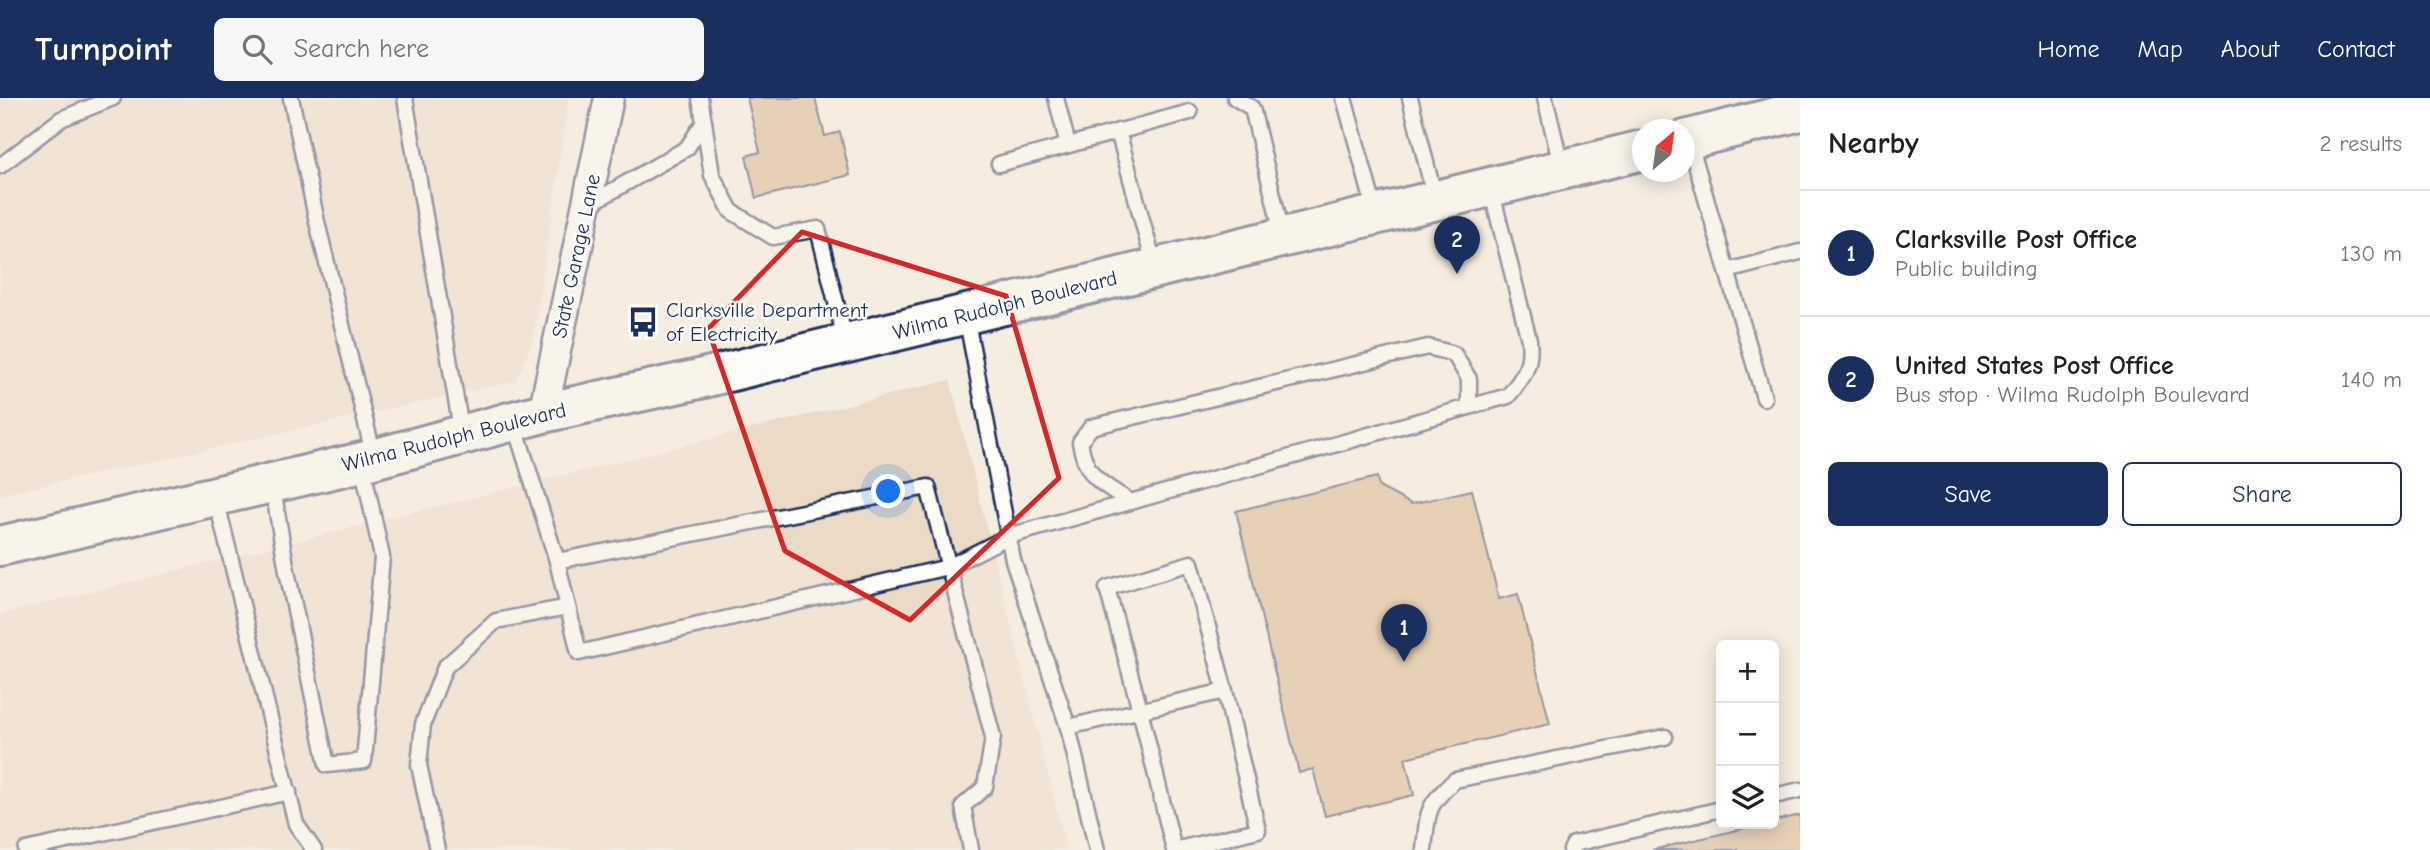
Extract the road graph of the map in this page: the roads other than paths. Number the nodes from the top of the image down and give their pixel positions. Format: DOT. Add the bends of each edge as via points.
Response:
graph roads {
  1 [pos="113,98"];
  2 [pos="291,98"];
  3 [pos="405,98"];
  4 [pos="609,98"];
  5 [pos="700,98"];
  6 [pos="1056,98"];
  7 [pos="1235,98"];
  8 [pos="1344,98"];
  9 [pos="1410,98"];
  10 [pos="1545,98"];
  11 [pos="1800,111"];
  12 [pos="1191,112"];
  13 [pos="704,122"];
  14 [pos="1118,131"];
  15 [pos="1695,137"];
  16 [pos="1068,145"];
  17 [pos="1632,153"];
  18 [pos="999,164"];
  19 [pos="0,166"];
  20 [pos="1695,168"];
  21 [pos="1562,170"];
  22 [pos="1491,187"];
  23 [pos="1435,201"];
  24 [pos="587,205"];
  25 [pos="1376,215"];
  26 [pos="1283,238"];
  27 [pos="1800,252"];
  28 [pos="1155,268"];
  29 [pos="1727,271"];
  30 [pos="965,314"];
  31 [pos="846,343"];
  32 [pos="1764,398"];
  33 [pos="1469,406"];
  34 [pos="528,417"];
  35 [pos="462,436"];
  36 [pos="368,459"];
  37 [pos="271,482"];
  38 [pos="215,495"];
  39 [pos="1129,501"];
  40 [pos="1009,536"];
  41 [pos="0,546"];
  42 [pos="557,561"];
  43 [pos="948,567"];
  44 [pos="568,607"];
  45 [pos="1226,691"];
  46 [pos="1140,710"];
  47 [pos="1068,727"];
  48 [pos="1665,737"];
  49 [pos="1800,790"];
  50 [pos="289,792"];
  51 [pos="1779,795"];
  52 [pos="1716,810"];
  53 [pos="26,850"];
  54 [pos="314,850"];
  55 [pos="436,850"];
  56 [pos="971,850"];
  57 [pos="1097,850"];
  58 [pos="1424,850"];
  59 [pos="1571,850"];
  1 -- 19 [label="lane" via="61,119"];
  2 -- 36 [label="lane"];
  3 -- 35 [label="lane"];
  4 -- 24 [label="street, State Garage Lane"];
  5 -- 13 [label="lane"];
  6 -- 16 [label="lane"];
  7 -- 26 [label="lane" via="1252,107"];
  8 -- 25 [label="lane"];
  9 -- 23 [label="lane"];
  10 -- 21 [label="lane"];
  11 -- 15 [label="highway"];
  12 -- 14 [label="lane"];
  13 -- 24 [label="lane" via="687,148"];
  13 -- 31 [label="lane" via="712,175 732,211 773,237 818,229"];
  14 -- 16 [label="lane"];
  14 -- 28 [label="lane"];
  16 -- 18 [label="lane"];
  17 -- 21 [label="highway, Wilma Rudolph Boulevard"];
  20 -- 29 [label="lane"];
  21 -- 22 [label="highway, Wilma Rudolph Boulevard"];
  22 -- 23 [label="highway, Wilma Rudolph Boulevard"];
  22 -- 33 [label="lane" via="1531,356 1522,380 1508,396"];
  23 -- 25 [label="highway, Wilma Rudolph Boulevard"];
  24 -- 34 [label="street, State Garage Lane"];
  25 -- 26 [label="highway, Wilma Rudolph Boulevard"];
  26 -- 28 [label="highway, Wilma Rudolph Boulevard"];
  27 -- 29 [label="lane"];
  28 -- 30 [label="highway, Wilma Rudolph Boulevard"];
  29 -- 32 [label="lane"];
  30 -- 31 [label="highway, Wilma Rudolph Boulevard"];
  30 -- 40 [label="lane"];
  31 -- 34 [label="highway, Wilma Rudolph Boulevard"];
  33 -- 39 [label="lane"];
  33 -- 39 [label="lane" via="1469,379 1454,355 1428,347 1091,427 1080,442 1084,463 1098,481"];
  34 -- 35 [label="highway, Wilma Rudolph Boulevard"];
  34 -- 42 [label="lane"];
  35 -- 36 [label="highway, Wilma Rudolph Boulevard"];
  36 -- 37 [label="highway, Wilma Rudolph Boulevard"];
  36 -- 37 [label="lane" via="382,557 364,761 327,765"];
  37 -- 38 [label="highway, Wilma Rudolph Boulevard"];
  38 -- 41 [label="highway, Wilma Rudolph Boulevard"];
  38 -- 50 [label="lane"];
  39 -- 40 [label="lane"];
  40 -- 43 [label="lane"];
  40 -- 47 [label="lane"];
  42 -- 43 [label="lane" via="928,487"];
  42 -- 44 [label="lane"];
  43 -- 44 [label="lane" via="579,653"];
  43 -- 56 [label="lane" via="993,737 985,787 962,806"];
  44 -- 55 [label="lane" via="496,621 445,667 423,724 419,765"];
  45 -- 46 [label="lane"];
  45 -- 46 [label="lane" via="1191,563 1107,588"];
  45 -- 46 [label="lane" via="1258,830 1174,850"];
  46 -- 47 [label="lane"];
  47 -- 57 [label="lane"];
  48 -- 58 [label="lane" via="1455,780 1428,811"];
  49 -- 51 [label="lane"];
  50 -- 53 [label="lane"];
  50 -- 54 [label="lane" via="296,824"];
  52 -- 59 [label="lane" via="1574,844"];
}
